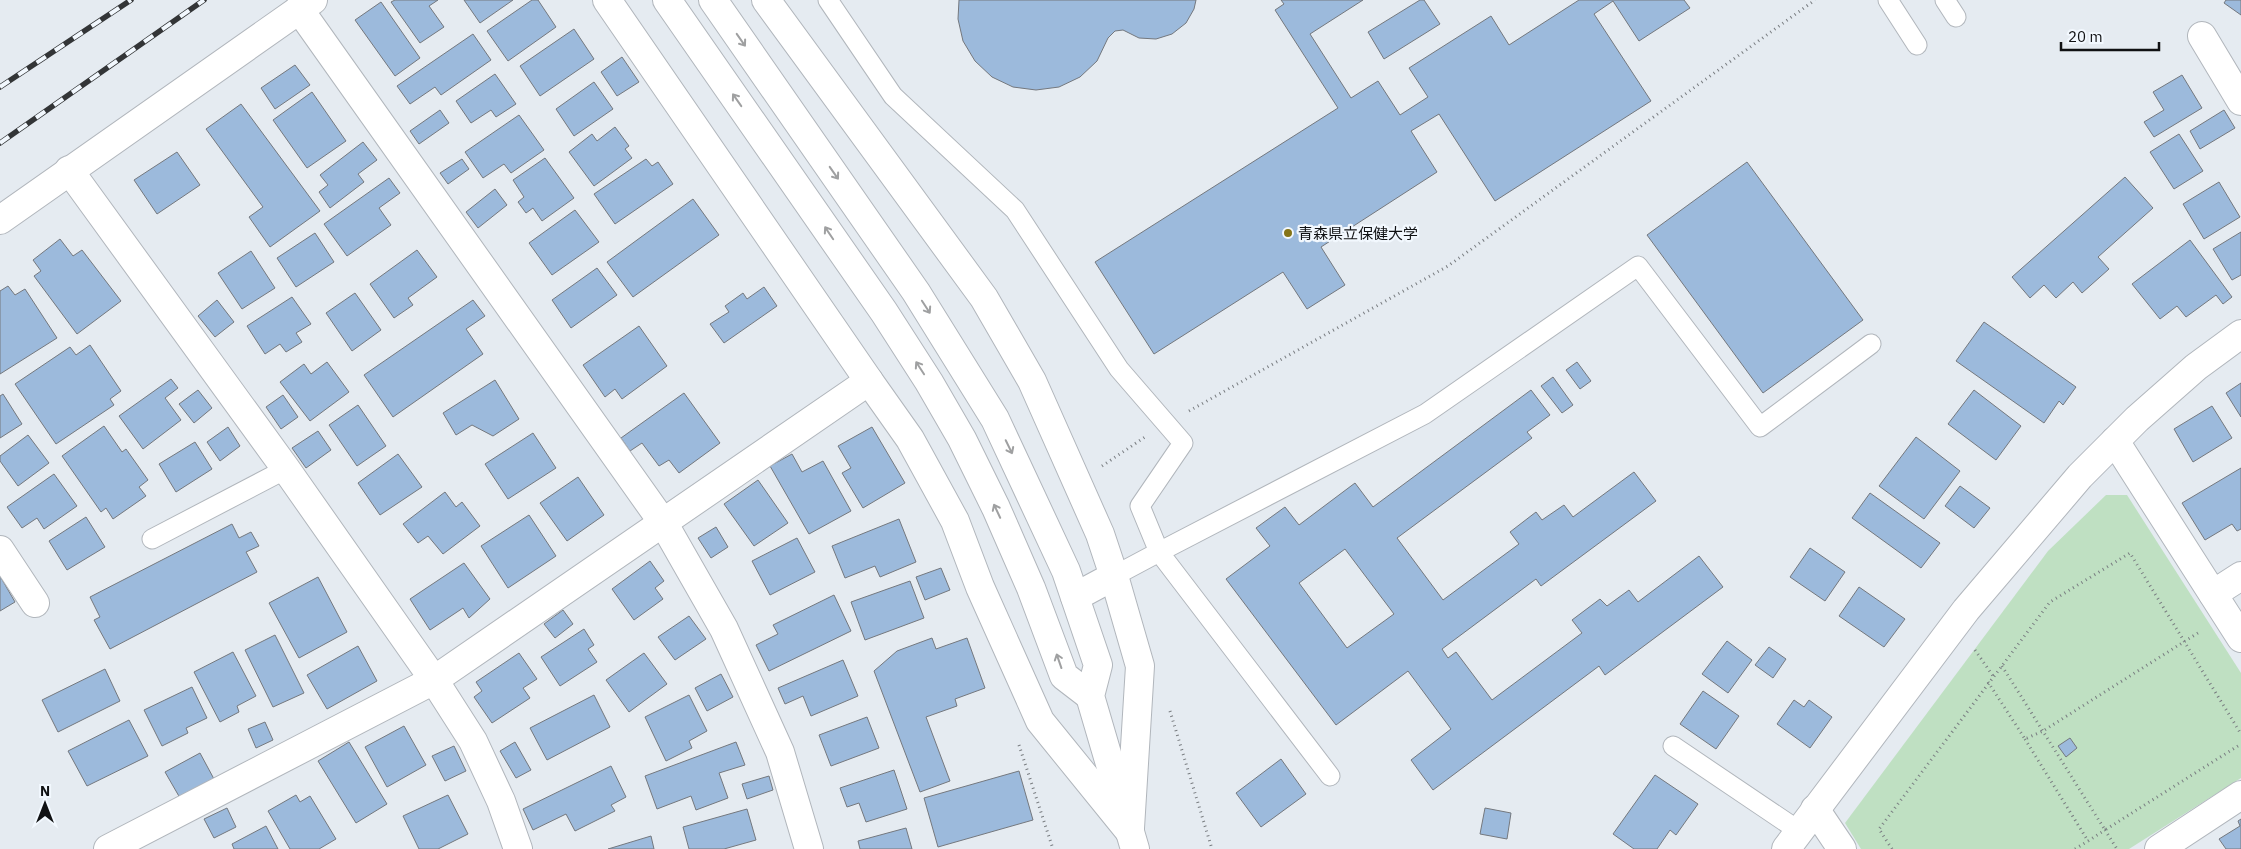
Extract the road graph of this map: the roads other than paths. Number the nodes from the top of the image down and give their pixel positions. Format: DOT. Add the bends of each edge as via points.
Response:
graph roads {
  1 [pos="607,0"];
  2 [pos="667,0"];
  3 [pos="713,0"];
  4 [pos="766,0"];
  5 [pos="828,0"];
  6 [pos="1888,0"];
  7 [pos="1945,0"];
  8 [pos="306,5"];
  9 [pos="1956,17"];
  10 [pos="2202,36"];
  11 [pos="1916,45"];
  12 [pos="2241,101"];
  13 [pos="69,170"];
  14 [pos="0,220"];
  15 [pos="2241,334"];
  16 [pos="1871,344"];
  17 [pos="869,381"];
  18 [pos="2115,441"];
  19 [pos="286,469"];
  20 [pos="664,524"];
  21 [pos="152,539"];
  22 [pos="0,550"];
  23 [pos="1158,552"];
  24 [pos="1114,576"];
  25 [pos="2241,576"];
  26 [pos="1075,597"];
  27 [pos="35,603"];
  28 [pos="2219,604"];
  29 [pos="2241,638"];
  30 [pos="434,680"];
  31 [pos="1090,696"];
  32 [pos="1673,746"];
  33 [pos="1330,776"];
  34 [pos="2241,796"];
  35 [pos="1815,809"];
  36 [pos="1133,840"];
  37 [pos="1793,840"];
  38 [pos="108,849"];
  39 [pos="518,849"];
  40 [pos="809,849"];
  41 [pos="1842,849"];
  42 [pos="2159,849"];
  1 -- 17 [label="street"];
  31 -- 2 [label="street, one-way" via="1064,676 1018,555 962,439 929,382"];
  3 -- 26 [label="street, one-way" via="851,197 961,362 995,419"];
  4 -- 24 [label="street" via="984,298 1032,381 1100,534"];
  5 -- 23 [label="lane" via="893,96 1015,210 1119,369 1183,443 1140,506"];
  6 -- 11 [label="lane"];
  7 -- 9 [label="lane"];
  8 -- 13 [label="street"];
  8 -- 20 [label="street"];
  10 -- 12 [label="street"];
  13 -- 14 [label="street"];
  13 -- 19 [label="street"];
  15 -- 18 [label="street" via="2196,367"];
  16 -- 23 [label="lane" via="1760,427 1638,266 1425,414"];
  17 -- 20 [label="street"];
  17 -- 36 [label="street" via="910,439 955,521 980,587 1040,721"];
  18 -- 28 [label="street"];
  18 -- 35 [label="street" via="2080,476 1966,610"];
  19 -- 21 [label="lane"];
  19 -- 30 [label="street"];
  20 -- 30 [label="street"];
  20 -- 40 [label="street" via="724,629 780,752"];
  22 -- 27 [label="street"];
  23 -- 24 [label="lane"];
  23 -- 33 [label="lane"];
  24 -- 26 [label="street"];
  24 -- 36 [label="street" via="1140,666"];
  25 -- 28 [label="street"];
  26 -- 31 [label="street" via="1098,665"];
  28 -- 29 [label="street"];
  30 -- 38 [label="street"];
  30 -- 39 [label="street" via="473,741 501,801"];
  31 -- 36 [label="street"];
  32 -- 37 [label="lane"];
  34 -- 42 [label="street"];
  35 -- 37 [label="street"];
  35 -- 41 [label="street"];
}
